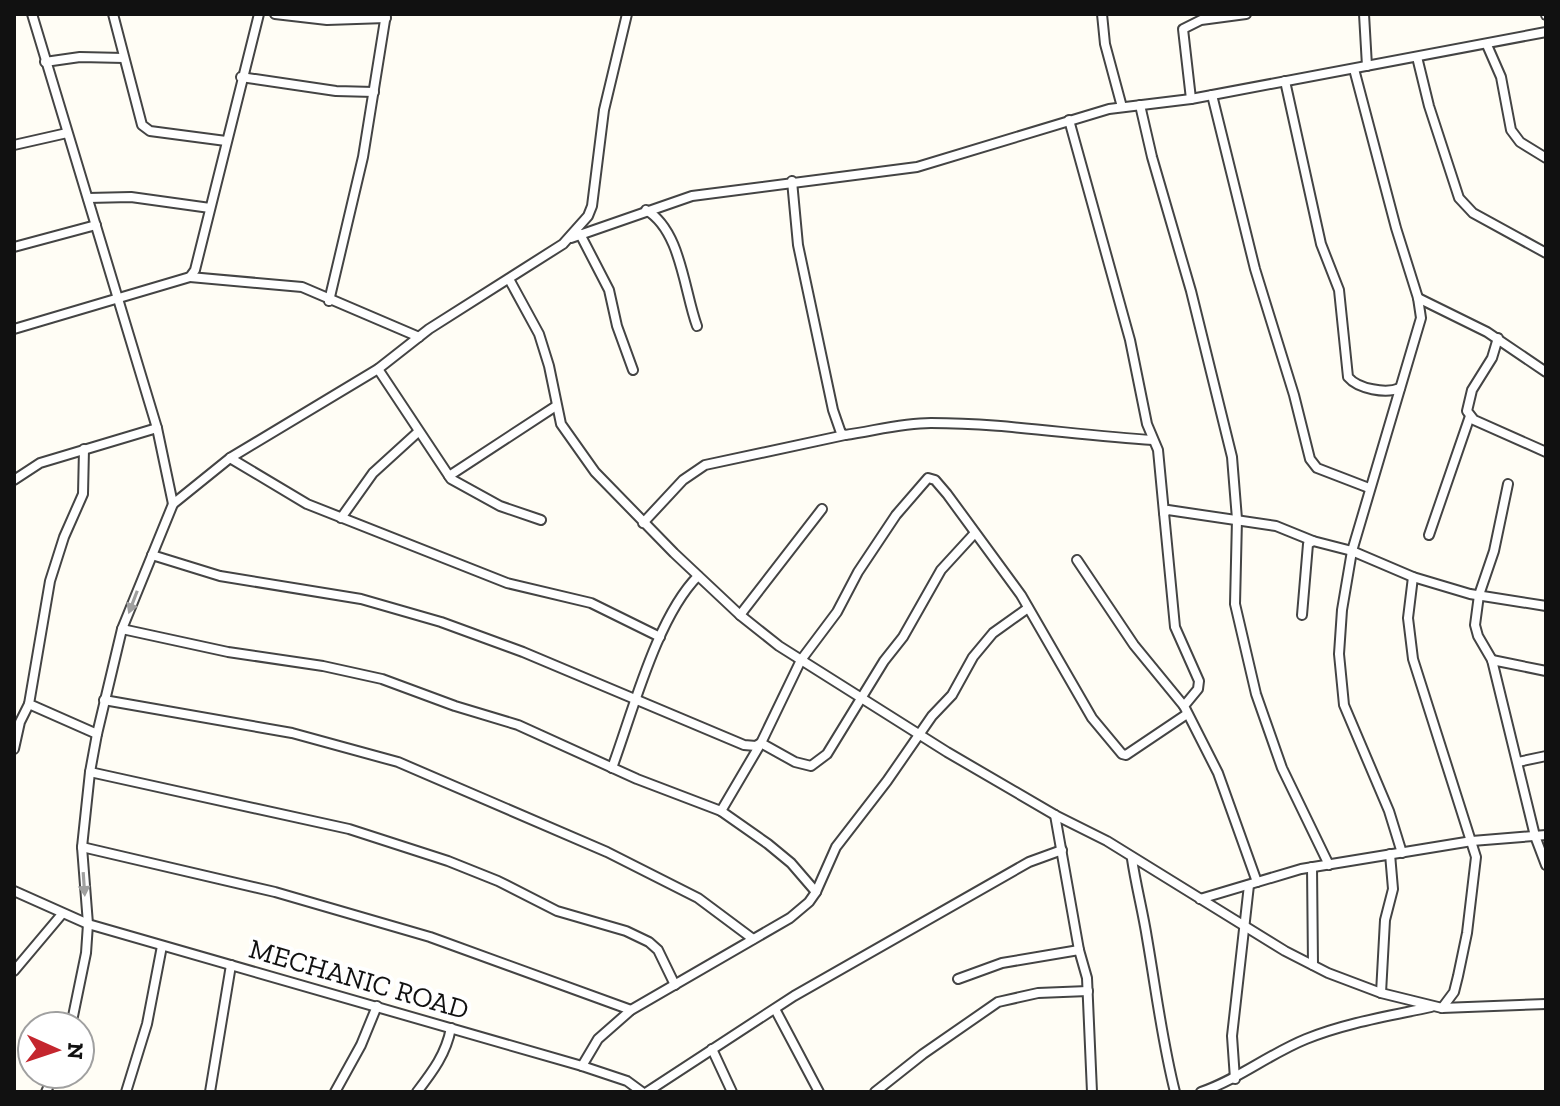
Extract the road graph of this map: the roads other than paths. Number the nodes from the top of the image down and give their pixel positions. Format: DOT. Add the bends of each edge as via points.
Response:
graph roads {
  1 [pos="32,14"];
  2 [pos="113,14"];
  3 [pos="259,14"];
  4 [pos="275,14"];
  5 [pos="627,14"];
  6 [pos="1102,14"];
  7 [pos="1246,14"];
  8 [pos="1364,14"];
  9 [pos="386,16"];
  10 [pos="1546,32"];
  11 [pos="1487,45"];
  12 [pos="1417,57"];
  13 [pos="124,58"];
  14 [pos="45,62"];
  15 [pos="1367,66"];
  16 [pos="1354,69"];
  17 [pos="241,77"];
  18 [pos="1285,81"];
  19 [pos="374,92"];
  20 [pos="1212,95"];
  21 [pos="1191,99"];
  22 [pos="1140,105"];
  23 [pos="1122,107"];
  24 [pos="1069,120"];
  25 [pos="67,133"];
  26 [pos="226,141"];
  27 [pos="14,145"];
  28 [pos="1546,158"];
  29 [pos="792,181"];
  30 [pos="88,198"];
  31 [pos="210,208"];
  32 [pos="646,210"];
  33 [pos="96,225"];
  34 [pos="580,234"];
  35 [pos="569,239"];
  36 [pos="14,247"];
  37 [pos="1546,253"];
  38 [pos="190,277"];
  39 [pos="509,279"];
  40 [pos="118,296"];
  41 [pos="1418,298"];
  42 [pos="329,301"];
  43 [pos="697,326"];
  44 [pos="14,329"];
  45 [pos="419,337"];
  46 [pos="1498,338"];
  47 [pos="378,369"];
  48 [pos="633,370"];
  49 [pos="1546,372"];
  50 [pos="1400,388"];
  51 [pos="556,406"];
  52 [pos="1470,416"];
  53 [pos="157,428"];
  54 [pos="418,432"];
  55 [pos="845,435"];
  56 [pos="1153,440"];
  57 [pos="84,449"];
  58 [pos="1546,452"];
  59 [pos="230,458"];
  60 [pos="449,476"];
  61 [pos="14,480"];
  62 [pos="1508,484"];
  63 [pos="1369,488"];
  64 [pos="173,504"];
  65 [pos="822,509"];
  66 [pos="1164,513"];
  67 [pos="341,518"];
  68 [pos="1237,519"];
  69 [pos="541,520"];
  70 [pos="643,523"];
  71 [pos="974,534"];
  72 [pos="1429,535"];
  73 [pos="1313,541"];
  74 [pos="1352,551"];
  75 [pos="152,555"];
  76 [pos="1077,560"];
  77 [pos="698,576"];
  78 [pos="1413,577"];
  79 [pos="1479,595"];
  80 [pos="1546,606"];
  81 [pos="1028,608"];
  82 [pos="740,615"];
  83 [pos="1302,615"];
  84 [pos="122,629"];
  85 [pos="660,637"];
  86 [pos="801,660"];
  87 [pos="1492,660"];
  88 [pos="1546,671"];
  89 [pos="861,698"];
  90 [pos="104,700"];
  91 [pos="637,701"];
  92 [pos="29,704"];
  93 [pos="1186,710"];
  94 [pos="97,734"];
  95 [pos="920,735"];
  96 [pos="761,743"];
  97 [pos="14,749"];
  98 [pos="1546,756"];
  99 [pos="1518,762"];
  100 [pos="612,768"];
  101 [pos="90,772"];
  102 [pos="721,811"];
  103 [pos="1055,815"];
  104 [pos="1546,835"];
  105 [pos="1535,836"];
  106 [pos="1472,841"];
  107 [pos="82,847"];
  108 [pos="1062,850"];
  109 [pos="1402,853"];
  110 [pos="1390,854"];
  111 [pos="1132,859"];
  112 [pos="1329,865"];
  113 [pos="1546,865"];
  114 [pos="1312,867"];
  115 [pos="1253,884"];
  116 [pos="14,891"];
  117 [pos="816,892"];
  118 [pos="1200,899"];
  119 [pos="62,914"];
  120 [pos="88,924"];
  121 [pos="1244,926"];
  122 [pos="753,939"];
  123 [pos="162,946"];
  124 [pos="1079,950"];
  125 [pos="231,965"];
  126 [pos="1313,965"];
  127 [pos="14,971"];
  128 [pos="958,979"];
  129 [pos="675,985"];
  130 [pos="1088,991"];
  131 [pos="1381,993"];
  132 [pos="1546,1004"];
  133 [pos="377,1006"];
  134 [pos="1439,1007"];
  135 [pos="775,1009"];
  136 [pos="74,1010"];
  137 [pos="631,1010"];
  138 [pos="451,1028"];
  139 [pos="712,1049"];
  140 [pos="582,1066"];
  141 [pos="1235,1079"];
  142 [pos="126,1092"];
  143 [pos="210,1092"];
  144 [pos="335,1092"];
  145 [pos="417,1092"];
  146 [pos="645,1092"];
  147 [pos="732,1092"];
  148 [pos="819,1092"];
  149 [pos="875,1092"];
  150 [pos="1092,1092"];
  151 [pos="1175,1092"];
  152 [pos="1201,1092"];
  1 -- 14 [label="street"];
  2 -- 13 [label="street"];
  3 -- 17 [label="street"];
  4 -- 9 [label="street" via="327,20"];
  5 -- 35 [label="street" via="605,101 592,206"];
  6 -- 23 [label="street"];
  7 -- 21 [label="street" via="1201,20 1183,29"];
  8 -- 15 [label="street"];
  9 -- 19 [label="street"];
  10 -- 11 [label="street"];
  11 -- 12 [label="street"];
  11 -- 28 [label="street" via="1501,77 1511,130"];
  12 -- 15 [label="street"];
  12 -- 37 [label="street" via="1459,198 1473,213"];
  13 -- 14 [label="street"];
  13 -- 26 [label="street" via="145,128"];
  14 -- 25 [label="street"];
  15 -- 16 [label="street"];
  16 -- 18 [label="street"];
  16 -- 41 [label="street"];
  17 -- 19 [label="street"];
  17 -- 26 [label="street"];
  18 -- 20 [label="street"];
  18 -- 50 [label="street" via="1321,244 1339,290 1347,372 1354,383 1391,392"];
  19 -- 42 [label="street"];
  20 -- 21 [label="street"];
  20 -- 63 [label="street" via="1310,459 1317,468"];
  21 -- 22 [label="street"];
  22 -- 23 [label="street"];
  22 -- 68 [label="street" via="1230,445"];
  23 -- 24 [label="street"];
  24 -- 29 [label="street" via="917,167"];
  24 -- 56 [label="street"];
  25 -- 27 [label="street"];
  25 -- 30 [label="street"];
  26 -- 31 [label="street"];
  29 -- 32 [label="street" via="692,196"];
  29 -- 55 [label="street" via="800,254 833,410"];
  30 -- 31 [label="street" via="131,197"];
  30 -- 33 [label="street"];
  31 -- 38 [label="street"];
  32 -- 34 [label="street"];
  32 -- 43 [label="street" via="662,223 679,260"];
  33 -- 36 [label="street"];
  33 -- 40 [label="street"];
  34 -- 35 [label="street"];
  34 -- 48 [label="street" via="609,290"];
  35 -- 39 [label="street"];
  38 -- 40 [label="street"];
  38 -- 42 [label="street" via="302,287"];
  39 -- 45 [label="street"];
  39 -- 51 [label="street" via="539,334"];
  40 -- 44 [label="street"];
  40 -- 53 [label="street"];
  41 -- 46 [label="street"];
  41 -- 50 [label="street" via="1420,327"];
  42 -- 45 [label="street"];
  45 -- 47 [label="street"];
  46 -- 49 [label="street"];
  46 -- 52 [label="street" via="1472,390"];
  47 -- 54 [label="street"];
  47 -- 59 [label="street"];
  50 -- 63 [label="street"];
  51 -- 60 [label="street"];
  51 -- 70 [label="street" via="561,424 595,472"];
  52 -- 58 [label="street"];
  52 -- 72 [label="street"];
  53 -- 57 [label="street"];
  53 -- 64 [label="street"];
  54 -- 60 [label="street"];
  54 -- 67 [label="street" via="373,473"];
  55 -- 56 [label="street" via="899,424 943,423"];
  55 -- 70 [label="street" via="705,465 683,480"];
  56 -- 66 [label="street"];
  57 -- 61 [label="street" via="40,463"];
  57 -- 92 [label="street" via="83,494 55,563"];
  59 -- 64 [label="street"];
  59 -- 67 [label="street"];
  60 -- 69 [label="street" via="500,506"];
  62 -- 79 [label="street"];
  63 -- 74 [label="street"];
  64 -- 75 [label="street"];
  65 -- 82 [label="street"];
  66 -- 68 [label="street"];
  66 -- 93 [label="street" via="1175,627 1199,685"];
  67 -- 85 [label="street" via="507,583 591,603"];
  68 -- 73 [label="street" via="1287,528"];
  68 -- 112 [label="street" via="1235,604 1256,694 1282,768"];
  70 -- 77 [label="street"];
  71 -- 81 [label="street"];
  71 -- 86 [label="street" via="947,494 928,478 896,515"];
  71 -- 89 [label="street" via="941,570"];
  73 -- 74 [label="street"];
  73 -- 83 [label="street" via="1308,544"];
  74 -- 78 [label="street"];
  74 -- 109 [label="street" via="1339,654 1344,705"];
  75 -- 84 [label="street, one-way"];
  75 -- 91 [label="street" via="220,576 342,595 422,616"];
  76 -- 93 [label="street"];
  77 -- 82 [label="street"];
  77 -- 85 [label="street" via="678,599"];
  78 -- 79 [label="street"];
  78 -- 106 [label="street" via="1408,618 1413,659"];
  79 -- 80 [label="street"];
  79 -- 87 [label="street" via="1475,625"];
  81 -- 93 [label="street" via="1092,718 1122,754 1156,736"];
  81 -- 95 [label="street" via="993,633"];
  82 -- 86 [label="street"];
  84 -- 90 [label="street"];
  84 -- 100 [label="street" via="382,679 518,725"];
  85 -- 91 [label="street"];
  86 -- 89 [label="street"];
  86 -- 96 [label="street"];
  87 -- 88 [label="street"];
  87 -- 99 [label="street"];
  89 -- 95 [label="street"];
  89 -- 96 [label="street" via="827,754 811,766"];
  90 -- 94 [label="street"];
  90 -- 122 [label="street" via="292,733 398,762 685,891"];
  91 -- 96 [label="street" via="744,745"];
  91 -- 100 [label="street"];
  92 -- 94 [label="street"];
  92 -- 97 [label="street"];
  93 -- 115 [label="street" via="1218,773"];
  94 -- 101 [label="street"];
  95 -- 103 [label="street"];
  95 -- 117 [label="street" via="836,847"];
  96 -- 102 [label="street"];
  98 -- 99 [label="street"];
  99 -- 105 [label="street"];
  100 -- 102 [label="street"];
  101 -- 107 [label="street"];
  101 -- 129 [label="street" via="349,829 448,861 557,911 641,937 658,950"];
  102 -- 117 [label="street" via="791,863"];
  103 -- 108 [label="street"];
  103 -- 111 [label="street"];
  104 -- 105 [label="street"];
  105 -- 106 [label="street"];
  105 -- 113 [label="street"];
  106 -- 109 [label="street"];
  106 -- 134 [label="street" via="1476,857 1467,933 1454,992"];
  107 -- 120 [label="street, one-way"];
  107 -- 137 [label="street" via="249,885 430,937"];
  108 -- 124 [label="street"];
  108 -- 135 [label="street" via="1029,862"];
  109 -- 110 [label="street"];
  110 -- 112 [label="street"];
  110 -- 131 [label="street" via="1393,889 1385,920"];
  111 -- 118 [label="street"];
  111 -- 151 [label="street"];
  112 -- 114 [label="street"];
  114 -- 115 [label="street"];
  114 -- 126 [label="street"];
  115 -- 118 [label="street"];
  115 -- 121 [label="street"];
  116 -- 119 [label="street, MECHANIC ROAD"];
  117 -- 122 [label="street" via="801,910"];
  118 -- 121 [label="street"];
  119 -- 120 [label="street, MECHANIC ROAD"];
  119 -- 127 [label="street"];
  120 -- 123 [label="street, MECHANIC ROAD"];
  120 -- 136 [label="street"];
  121 -- 126 [label="street"];
  121 -- 141 [label="street" via="1232,1036"];
  122 -- 129 [label="street"];
  123 -- 125 [label="street, MECHANIC ROAD"];
  123 -- 142 [label="street" via="147,1024"];
  124 -- 128 [label="street" via="1002,963"];
  124 -- 130 [label="street"];
  125 -- 133 [label="street, MECHANIC ROAD"];
  125 -- 143 [label="street"];
  126 -- 131 [label="street"];
  129 -- 137 [label="street"];
  130 -- 149 [label="street" via="1038,993 998,1002"];
  130 -- 150 [label="street"];
  131 -- 134 [label="street"];
  132 -- 134 [label="street"];
  133 -- 138 [label="street, MECHANIC ROAD"];
  133 -- 144 [label="street"];
  134 -- 141 [label="street" via="1316,1036"];
  135 -- 139 [label="street"];
  135 -- 148 [label="street"];
  137 -- 140 [label="street" via="598,1039"];
  138 -- 140 [label="street, MECHANIC ROAD"];
  138 -- 145 [label="street" via="440,1062"];
  139 -- 146 [label="street"];
  139 -- 147 [label="street"];
  140 -- 146 [label="street, MECHANIC ROAD"];
  141 -- 152 [label="street"];
}
